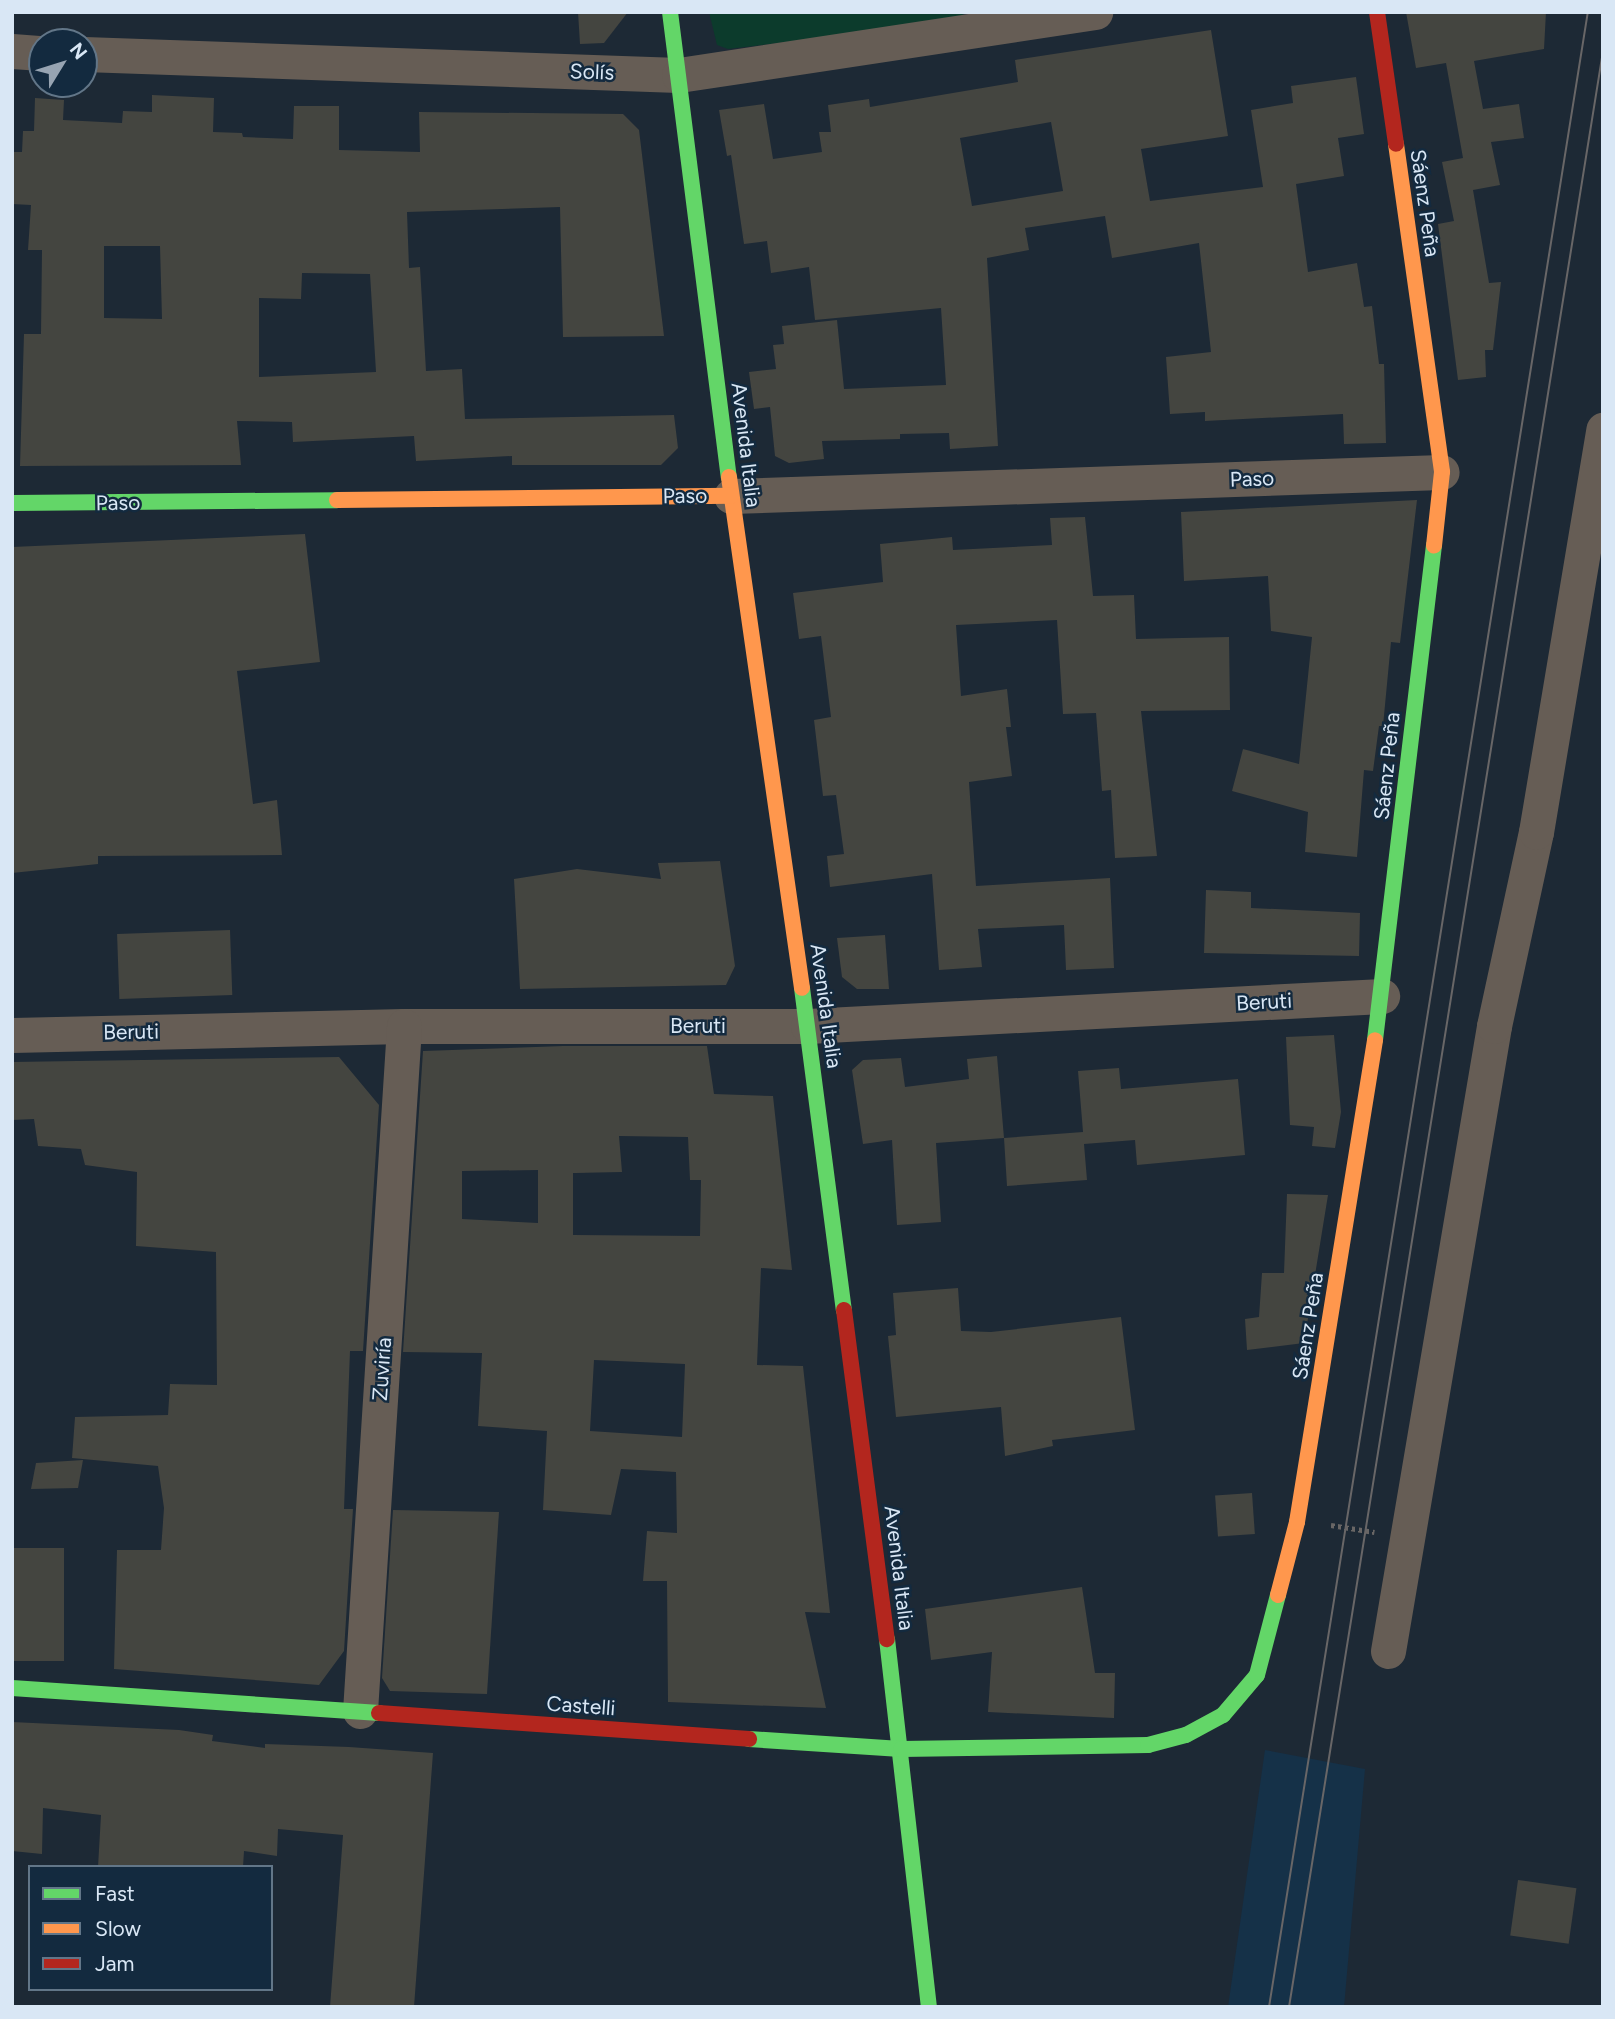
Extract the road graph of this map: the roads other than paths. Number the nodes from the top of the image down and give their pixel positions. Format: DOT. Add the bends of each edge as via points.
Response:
graph roads {
  1 [pos="670,12"];
  2 [pos="1096,12"];
  3 [pos="1377,12"];
  4 [pos="1004,19"];
  5 [pos="98,54"];
  6 [pos="679,75"];
  7 [pos="1603,430"];
  8 [pos="1442,472"];
  9 [pos="731,496"];
  10 [pos="12,503"];
  11 [pos="1382,996"];
  12 [pos="404,1026"];
  13 [pos="808,1026"];
  14 [pos="12,1035"];
  15 [pos="1388,1651"];
  16 [pos="12,1688"];
  17 [pos="360,1712"];
  18 [pos="1148,1745"];
  19 [pos="901,1749"];
  20 [pos="929,2007"];
  1 -- 6 [label="street, Avenida Italia"];
  2 -- 4 [label="street, Solís"];
  3 -- 8 [label="street, Sáenz Peña"];
  4 -- 6 [label="street, Solís"];
  5 -- 6 [label="street, Solís"];
  6 -- 9 [label="street, Avenida Italia"];
  7 -- 15 [label="street" via="1536,832 1494,1026"];
  8 -- 9 [label="street, Paso"];
  8 -- 11 [label="street, Sáenz Peña"];
  9 -- 10 [label="street, Paso"];
  9 -- 13 [label="street, Avenida Italia"];
  11 -- 13 [label="street, Beruti"];
  11 -- 18 [label="street, Sáenz Peña" via="1297,1522 1258,1675 1223,1715 1186,1735"];
  12 -- 13 [label="street, Beruti"];
  12 -- 14 [label="street, Beruti"];
  12 -- 17 [label="street, Zuviría"];
  13 -- 19 [label="street, Avenida Italia"];
  16 -- 17 [label="street, Castelli"];
  17 -- 19 [label="street, Castelli"];
  18 -- 19 [label="street, Castelli"];
  19 -- 20 [label="street, Avenida Italia"];
}
